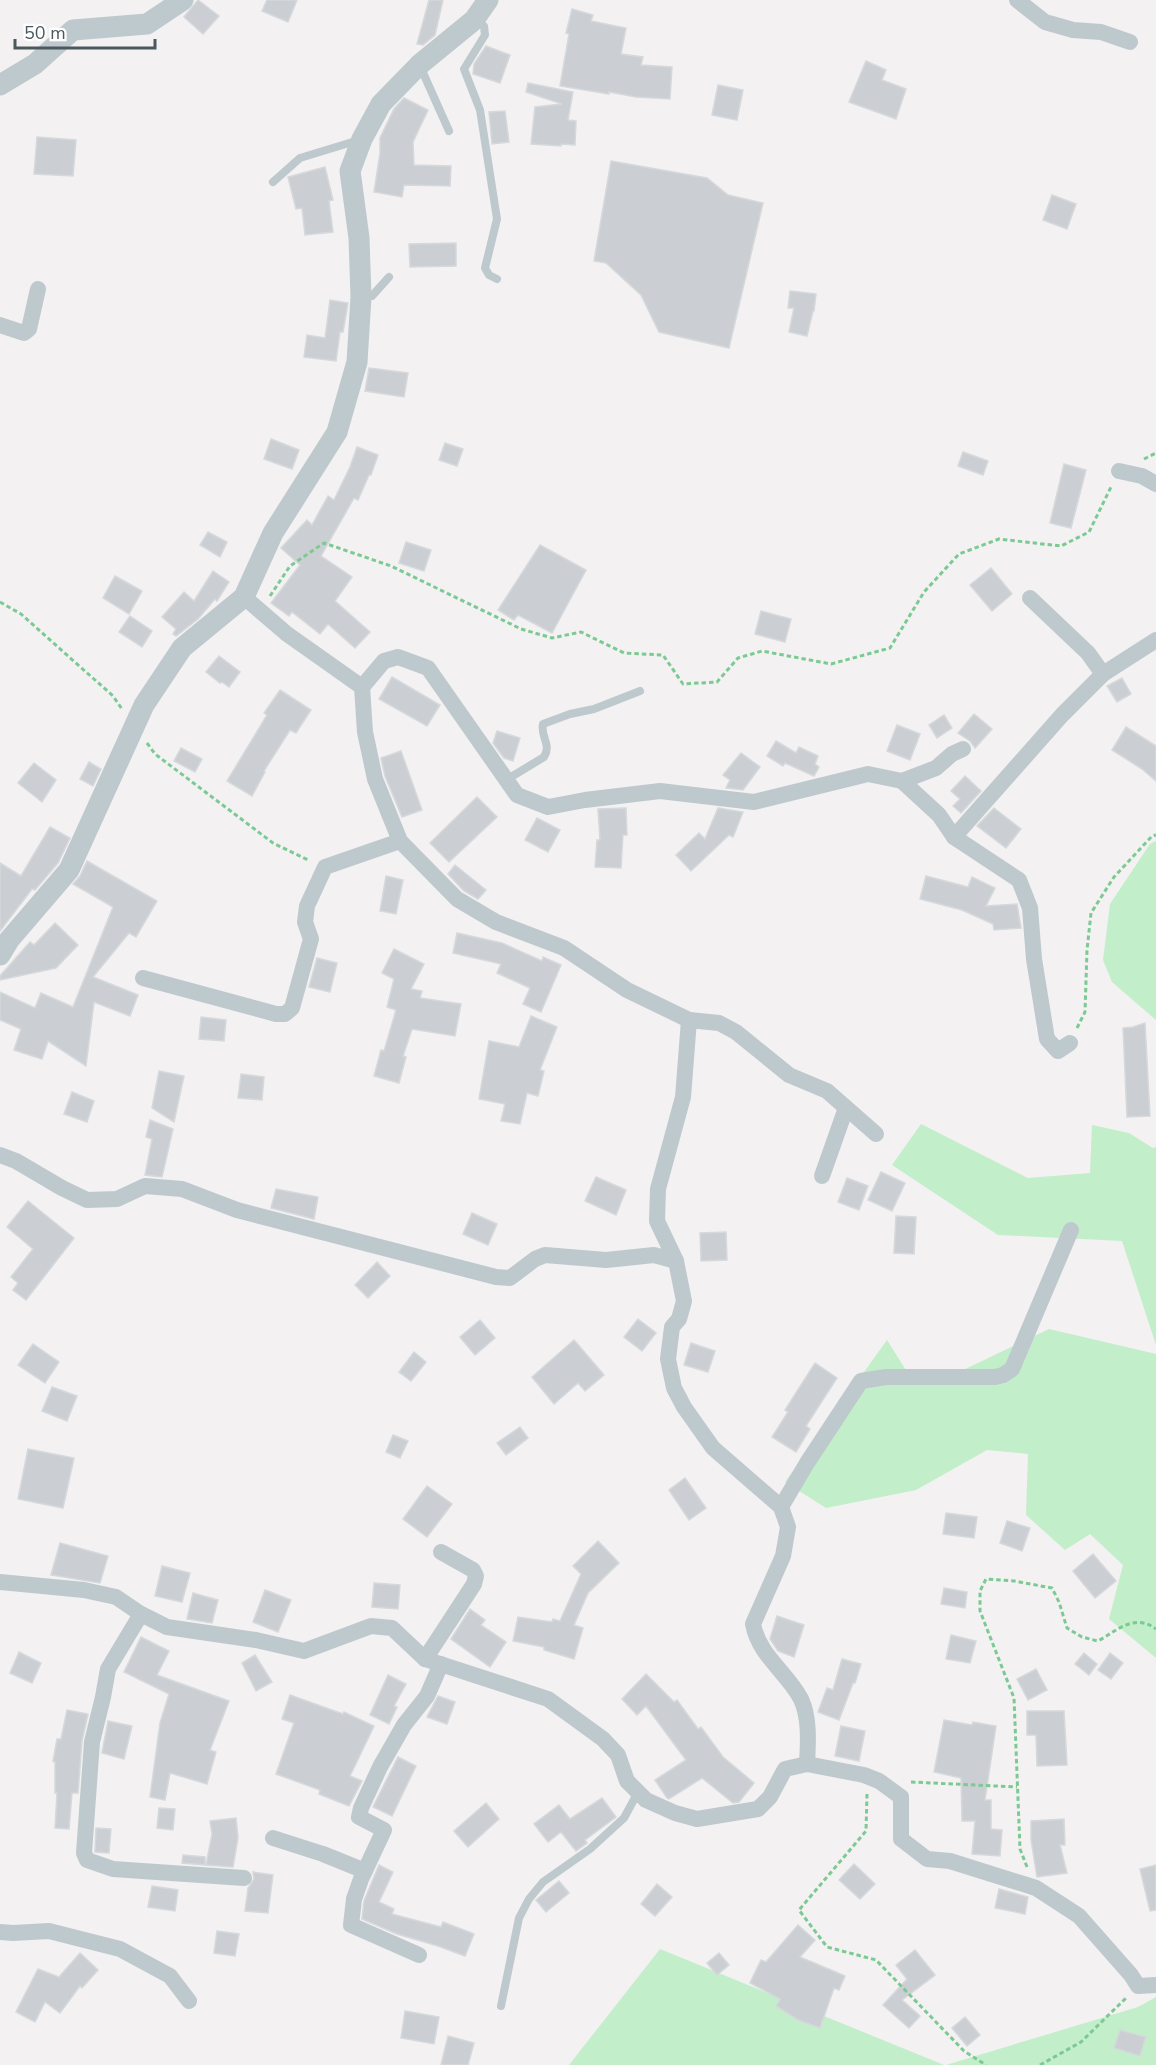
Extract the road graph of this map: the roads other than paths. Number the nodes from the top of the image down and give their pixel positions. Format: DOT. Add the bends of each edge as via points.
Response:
graph roads {
  1 [pos="183,0"];
  2 [pos="488,0"];
  3 [pos="1017,0"];
  4 [pos="474,20"];
  5 [pos="1130,42"];
  6 [pos="419,65"];
  7 [pos="0,85"];
  8 [pos="449,131"];
  9 [pos="362,139"];
  10 [pos="273,182"];
  11 [pos="388,277"];
  12 [pos="497,279"];
  13 [pos="38,290"];
  14 [pos="361,297"];
  15 [pos="0,325"];
  16 [pos="1119,471"];
  17 [pos="1156,484"];
  18 [pos="1030,598"];
  19 [pos="252,603"];
  20 [pos="1156,640"];
  21 [pos="1103,674"];
  22 [pos="362,687"];
  23 [pos="640,691"];
  24 [pos="963,749"];
  25 [pos="506,780"];
  26 [pos="902,781"];
  27 [pos="954,837"];
  28 [pos="400,841"];
  29 [pos="0,955"];
  30 [pos="143,978"];
  31 [pos="689,1020"];
  32 [pos="1070,1042"];
  33 [pos="846,1108"];
  34 [pos="876,1134"];
  35 [pos="0,1155"];
  36 [pos="822,1176"];
  37 [pos="1071,1230"];
  38 [pos="676,1261"];
  39 [pos="781,1507"];
  40 [pos="441,1552"];
  41 [pos="0,1582"];
  42 [pos="141,1614"];
  43 [pos="433,1661"];
  44 [pos="807,1764"];
  45 [pos="638,1792"];
  46 [pos="273,1838"];
  47 [pos="365,1871"];
  48 [pos="244,1878"];
  49 [pos="0,1932"];
  50 [pos="419,1955"];
  51 [pos="1156,1985"];
  52 [pos="189,2001"];
  53 [pos="501,2006"];
  1 -- 7 [label="street" via="147,24 73,30 35,64"];
  2 -- 4 [label="street"];
  3 -- 5 [label="street" via="1045,22 1101,32"];
  4 -- 6 [label="street"];
  4 -- 12 [label="lane" via="484,26 485,35 464,69 480,110 497,219 485,267"];
  6 -- 8 [label="lane"];
  6 -- 9 [label="street" via="381,104"];
  9 -- 10 [label="lane" via="300,158"];
  9 -- 14 [label="street" via="350,171 359,238"];
  11 -- 14 [label="lane" via="372,296"];
  13 -- 15 [label="street" via="29,329 24,333"];
  14 -- 19 [label="street" via="357,362 337,432 273,533"];
  16 -- 17 [label="street" via="1143,476"];
  18 -- 21 [label="street" via="1088,653"];
  19 -- 22 [label="street" via="287,634"];
  19 -- 29 [label="street" via="182,648 144,705 69,870"];
  20 -- 21 [label="street"];
  21 -- 27 [label="street"];
  22 -- 25 [label="street" via="384,661 398,657 428,668"];
  22 -- 28 [label="street" via="365,732 375,779"];
  23 -- 25 [label="lane" via="543,724 541,731 547,744 544,757"];
  24 -- 26 [label="street" via="936,768"];
  25 -- 26 [label="street" via="517,795 548,807 660,791 754,802 868,774"];
  26 -- 27 [label="street" via="939,815"];
  27 -- 32 [label="street" via="1019,880 1030,908 1047,1039 1058,1051"];
  28 -- 30 [label="street" via="325,867 307,906 305,922 311,939 292,1008 285,1014"];
  28 -- 31 [label="street" via="457,899 496,922 564,948 627,990"];
  31 -- 33 [label="street" via="718,1023 736,1032 789,1075 827,1091"];
  31 -- 38 [label="street" via="683,1097 658,1189 657,1221"];
  33 -- 34 [label="street"];
  33 -- 36 [label="street"];
  35 -- 38 [label="street" via="87,1200 117,1199 145,1186 182,1189 237,1210 496,1277 510,1278 544,1255 606,1260 654,1255"];
  37 -- 39 [label="street" via="1012,1369 995,1377 886,1377 861,1381"];
  38 -- 39 [label="street" via="684,1301 679,1319 672,1327 668,1359 674,1388 713,1448"];
  39 -- 44 [label="street" via="788,1527 783,1556 753,1624 765,1654 801,1700 809,1734"];
  40 -- 43 [label="street" via="473,1570 476,1576"];
  41 -- 42 [label="street" via="116,1597"];
  42 -- 43 [label="street" via="167,1627 304,1651 371,1626 392,1628"];
  42 -- 48 [label="street" via="108,1669 92,1742 84,1852 87,1860 113,1869"];
  43 -- 45 [label="street" via="548,1699 603,1739 618,1755 627,1781"];
  43 -- 47 [label="street" via="427,1696 404,1725 361,1808 359,1817 384,1830"];
  44 -- 45 [label="street" via="785,1769 770,1797 758,1809 718,1817 698,1819 675,1813 646,1800"];
  44 -- 51 [label="street" via="871,1778 901,1797 901,1839 927,1859 950,1861 1036,1888 1079,1916 1138,1986"];
  45 -- 53 [label="lane" via="624,1818 590,1849 543,1882 529,1899 519,1918"];
  46 -- 47 [label="street"];
  47 -- 50 [label="street" via="354,1899 351,1925"];
  49 -- 52 [label="street" via="49,1930 120,1949 170,1976"];
}
